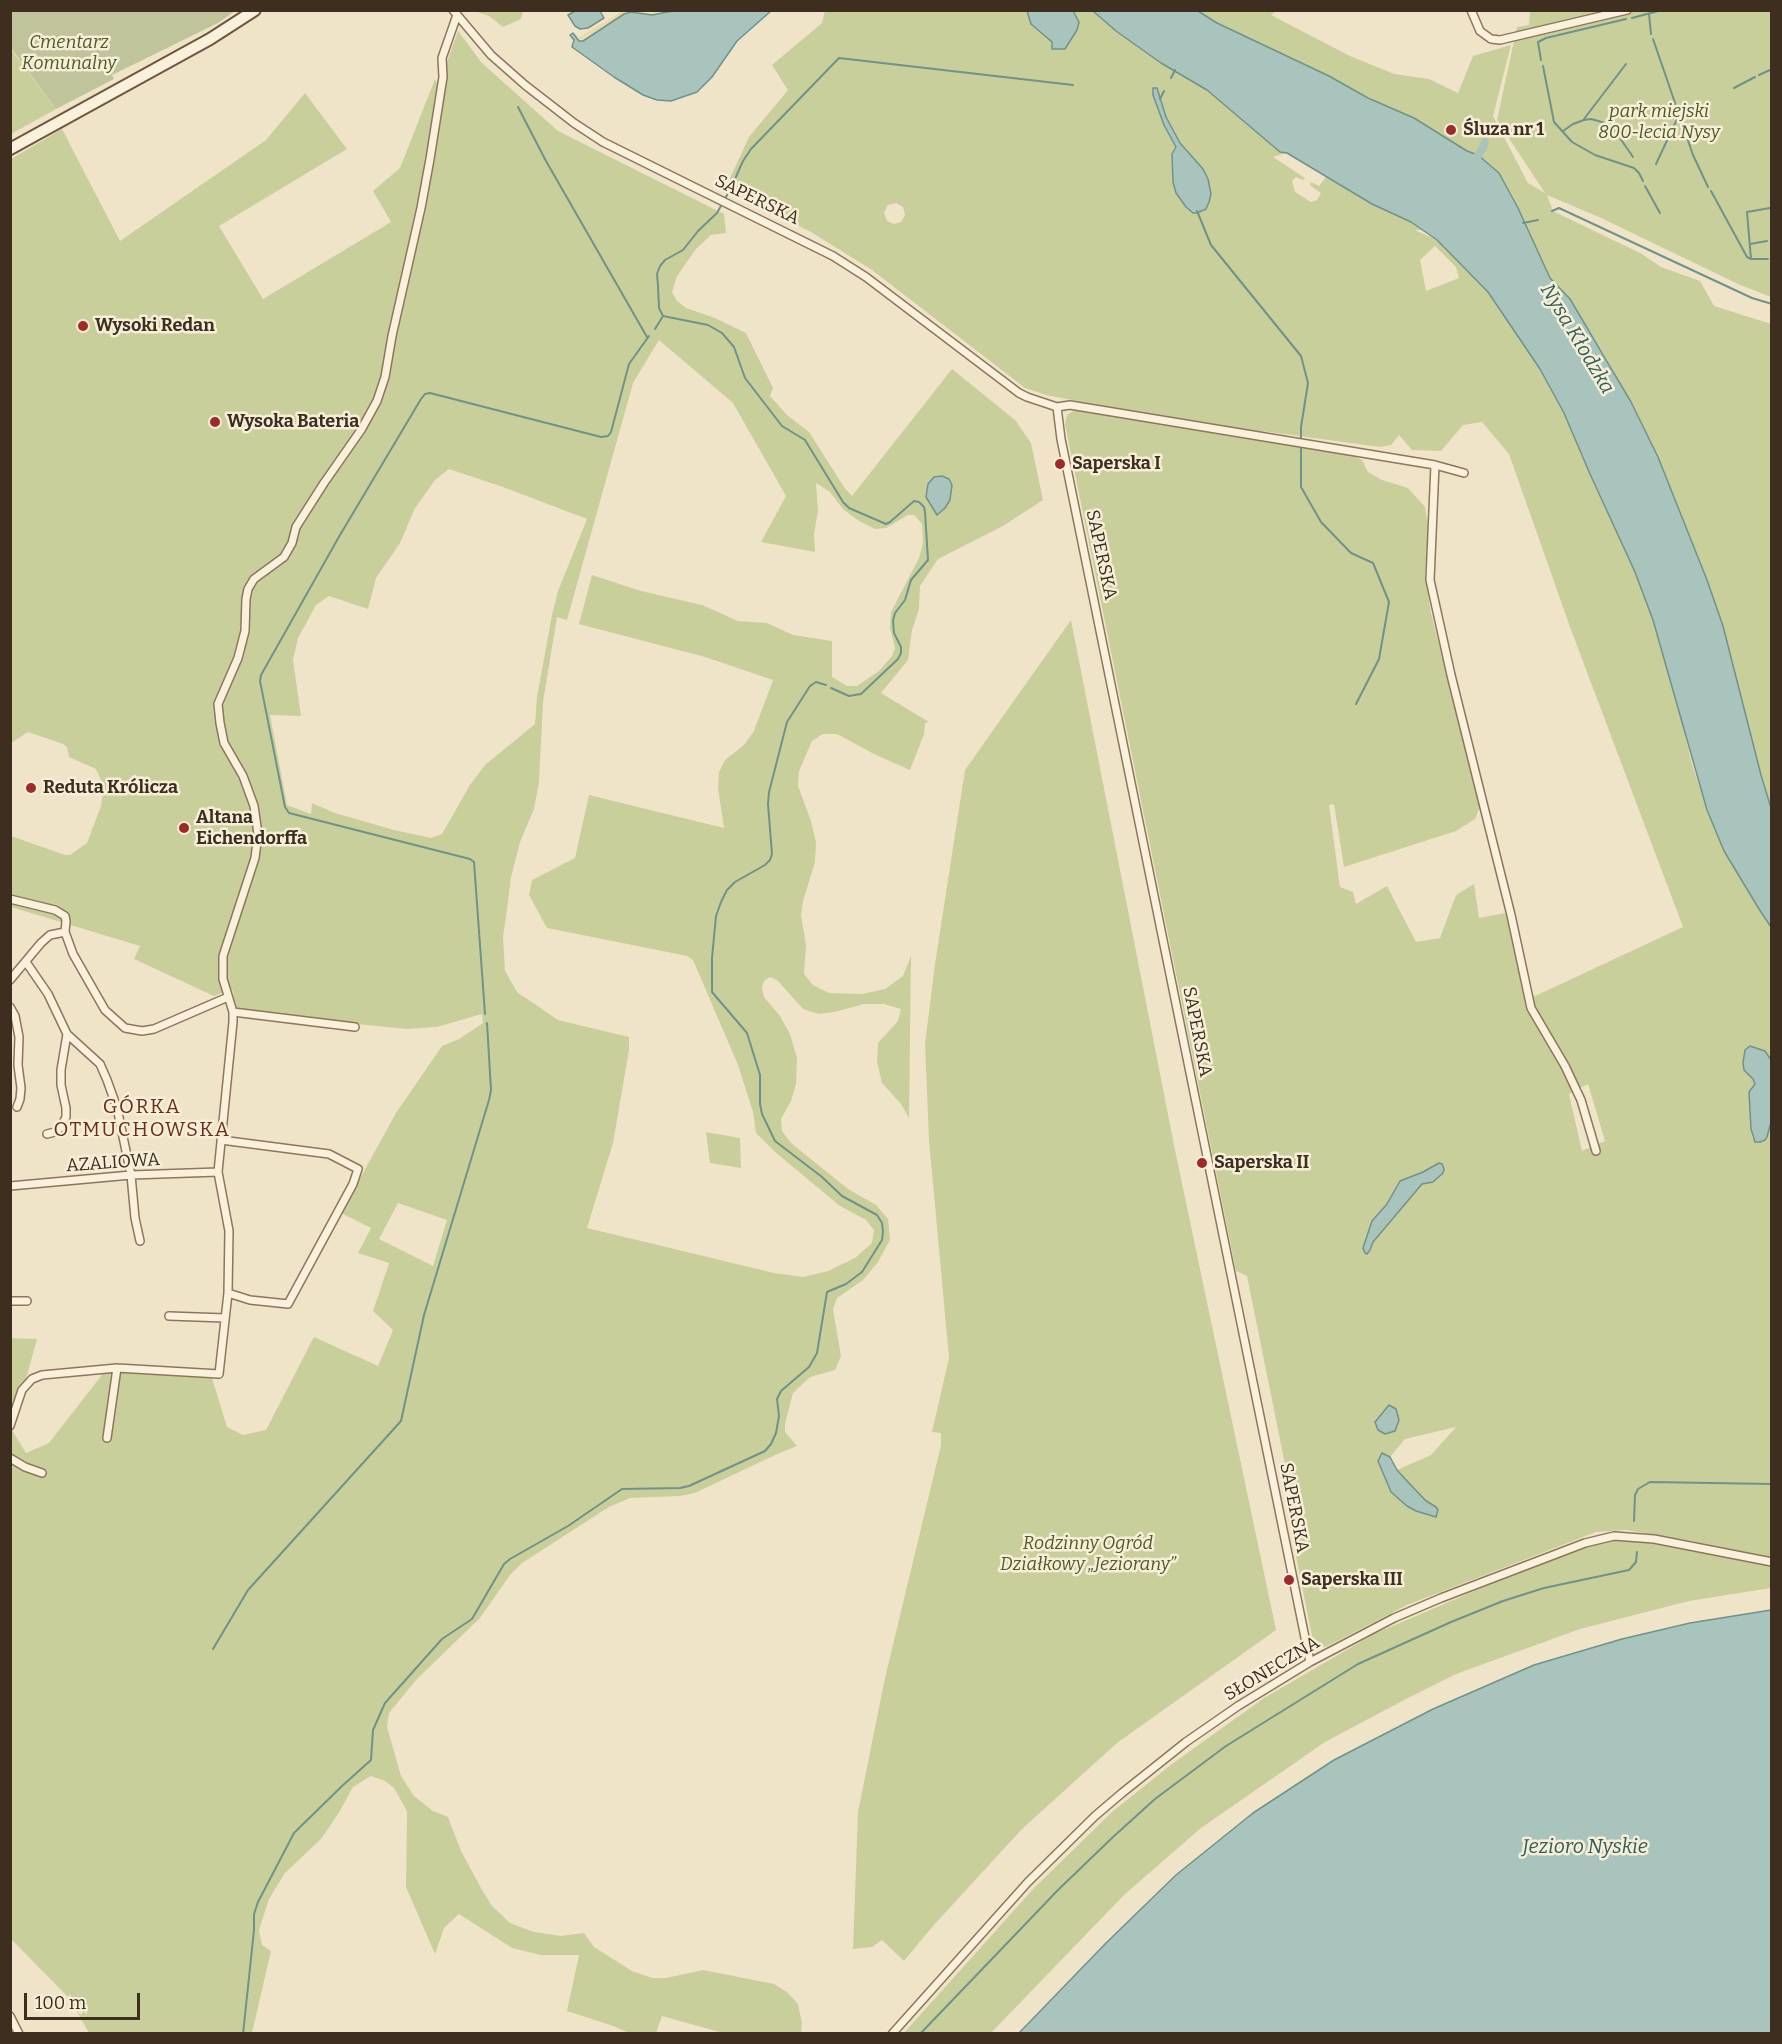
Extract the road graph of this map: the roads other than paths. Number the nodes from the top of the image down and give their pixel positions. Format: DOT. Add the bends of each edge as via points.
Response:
graph roads {
  1 [pos="255,10"];
  2 [pos="1471,10"];
  3 [pos="1627,10"];
  4 [pos="455,13"];
  5 [pos="10,149"];
  6 [pos="1057,407"];
  7 [pos="1435,465"];
  8 [pos="1464,473"];
  9 [pos="10,899"];
  10 [pos="65,932"];
  11 [pos="26,962"];
  12 [pos="10,980"];
  13 [pos="228,997"];
  14 [pos="10,1007"];
  15 [pos="233,1012"];
  16 [pos="355,1027"];
  17 [pos="67,1034"];
  18 [pos="17,1107"];
  19 [pos="47,1134"];
  20 [pos="221,1140"];
  21 [pos="1596,1151"];
  22 [pos="218,1172"];
  23 [pos="131,1175"];
  24 [pos="10,1186"];
  25 [pos="140,1241"];
  26 [pos="228,1293"];
  27 [pos="27,1300"];
  28 [pos="10,1301"];
  29 [pos="169,1316"];
  30 [pos="225,1318"];
  31 [pos="117,1368"];
  32 [pos="10,1426"];
  33 [pos="107,1438"];
  34 [pos="10,1458"];
  35 [pos="42,1473"];
  36 [pos="1772,1562"];
  37 [pos="1310,1662"];
  38 [pos="10,2016"];
  39 [pos="19,2034"];
  40 [pos="892,2034"];
  1 -- 5 [label="main road" via="210,39"];
  2 -- 3 [label="street" via="1480,31 1491,39 1511,39"];
  4 -- 6 [label="street, SAPERSKA" via="491,55 525,85 603,142 834,255 1019,393"];
  4 -- 13 [label="street" via="442,58 443,77 423,198 380,393 362,430 296,527 284,557 254,579 246,599 245,631 238,658 218,705 224,743 243,776 254,806 258,834 255,858 223,956"];
  6 -- 7 [label="street, SAPERSKA" via="1070,405"];
  6 -- 37 [label="street, SAPERSKA"];
  7 -- 8 [label="street, SAPERSKA"];
  7 -- 21 [label="street" via="1430,580 1448,665 1531,1008 1581,1100"];
  9 -- 10 [label="street" via="62,913"];
  10 -- 11 [label="street" via="50,935"];
  10 -- 13 [label="street" via="105,1010 130,1030 154,1029"];
  11 -- 12 [label="street"];
  11 -- 17 [label="street" via="48,994"];
  13 -- 15 [label="street"];
  14 -- 18 [label="street" via="19,1037 21,1088"];
  15 -- 16 [label="street"];
  15 -- 20 [label="street"];
  17 -- 19 [label="street" via="61,1070 66,1116 61,1127"];
  17 -- 23 [label="street" via="100,1064 117,1108"];
  20 -- 22 [label="street"];
  20 -- 26 [label="street" via="329,1154 358,1169 288,1304"];
  22 -- 23 [label="street, AZALIOWA"];
  22 -- 26 [label="street" via="230,1231"];
  23 -- 24 [label="street, AZALIOWA"];
  23 -- 25 [label="street"];
  26 -- 30 [label="street"];
  27 -- 28 [label="street"];
  29 -- 30 [label="street"];
  30 -- 31 [label="street" via="219,1374"];
  31 -- 32 [label="street" via="32,1379 22,1390"];
  31 -- 33 [label="street"];
  34 -- 35 [label="street"];
  36 -- 37 [label="street, SŁONECZNA" via="1654,1539 1614,1536 1584,1543 1441,1598"];
  37 -- 40 [label="street, SŁONECZNA" via="1186,1742 1104,1809 1028,1882"];
  38 -- 39 [label="street"];
}
